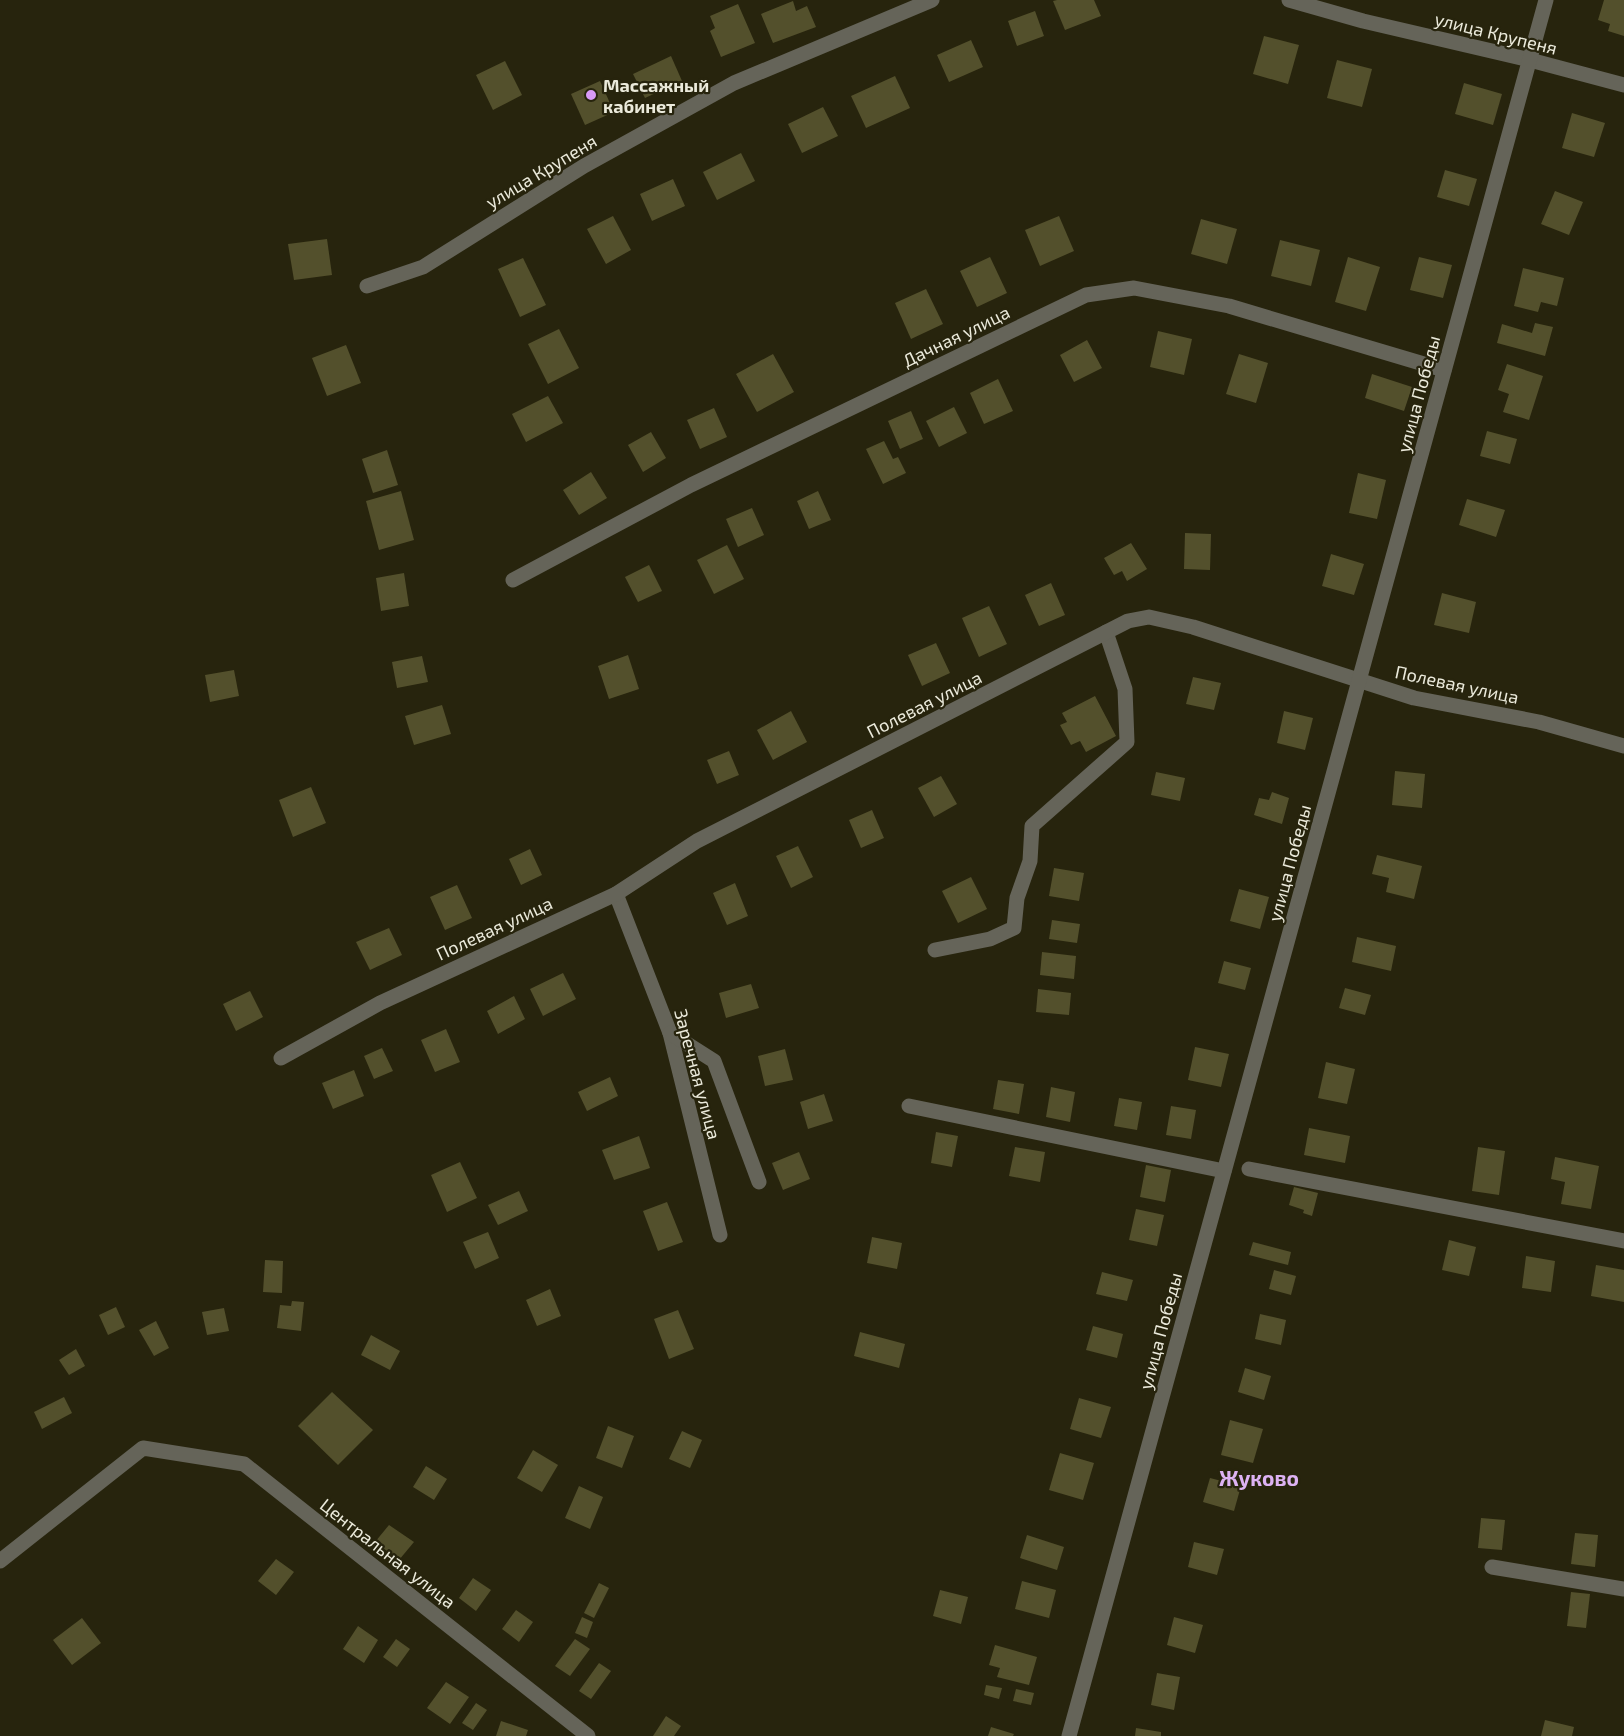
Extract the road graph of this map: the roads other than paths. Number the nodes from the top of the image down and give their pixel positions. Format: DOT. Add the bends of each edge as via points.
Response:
graph roads {
  1 [pos="932,0"];
  2 [pos="1289,0"];
  3 [pos="1546,0"];
  4 [pos="1530,60"];
  5 [pos="1624,85"];
  6 [pos="367,286"];
  7 [pos="1444,370"];
  8 [pos="513,580"];
  9 [pos="1106,633"];
  10 [pos="1359,680"];
  11 [pos="1624,746"];
  12 [pos="616,894"];
  13 [pos="935,950"];
  14 [pos="670,1033"];
  15 [pos="281,1058"];
  16 [pos="909,1106"];
  17 [pos="1249,1169"];
  18 [pos="1224,1172"];
  19 [pos="759,1182"];
  20 [pos="720,1235"];
  21 [pos="1624,1241"];
  22 [pos="0,1561"];
  23 [pos="1492,1568"];
  24 [pos="1624,1589"];
  25 [pos="588,1736"];
  26 [pos="1069,1736"];
  1 -- 6 [label="street, улица Крупеня" via="735,83 584,165 423,267"];
  2 -- 4 [label="street, улица Крупеня"];
  3 -- 4 [label="street, улица Победы"];
  4 -- 5 [label="street, улица Крупеня"];
  4 -- 7 [label="street, улица Победы"];
  7 -- 8 [label="street, Дачная улица" via="1229,306 1134,288 1086,295 691,485"];
  7 -- 10 [label="street, улица Победы"];
  9 -- 10 [label="street, Полевая улица" via="1128,621 1149,616"];
  9 -- 12 [label="street, Полевая улица" via="697,841"];
  9 -- 13 [label="street" via="1125,689 1127,742 1032,826 1030,861 1017,898 1014,928 990,939"];
  10 -- 11 [label="street, Полевая улица" via="1414,698 1539,722"];
  10 -- 18 [label="street, улица Победы"];
  12 -- 14 [label="street, Заречная улица"];
  12 -- 15 [label="street, Полевая улица" via="380,1003"];
  14 -- 19 [label="street" via="714,1060"];
  14 -- 20 [label="street, Заречная улица"];
  16 -- 18 [label="street"];
  17 -- 21 [label="street"];
  18 -- 26 [label="street, улица Победы"];
  22 -- 25 [label="street, Центральная улица" via="142,1448 244,1464"];
  23 -- 24 [label="street"];
}
